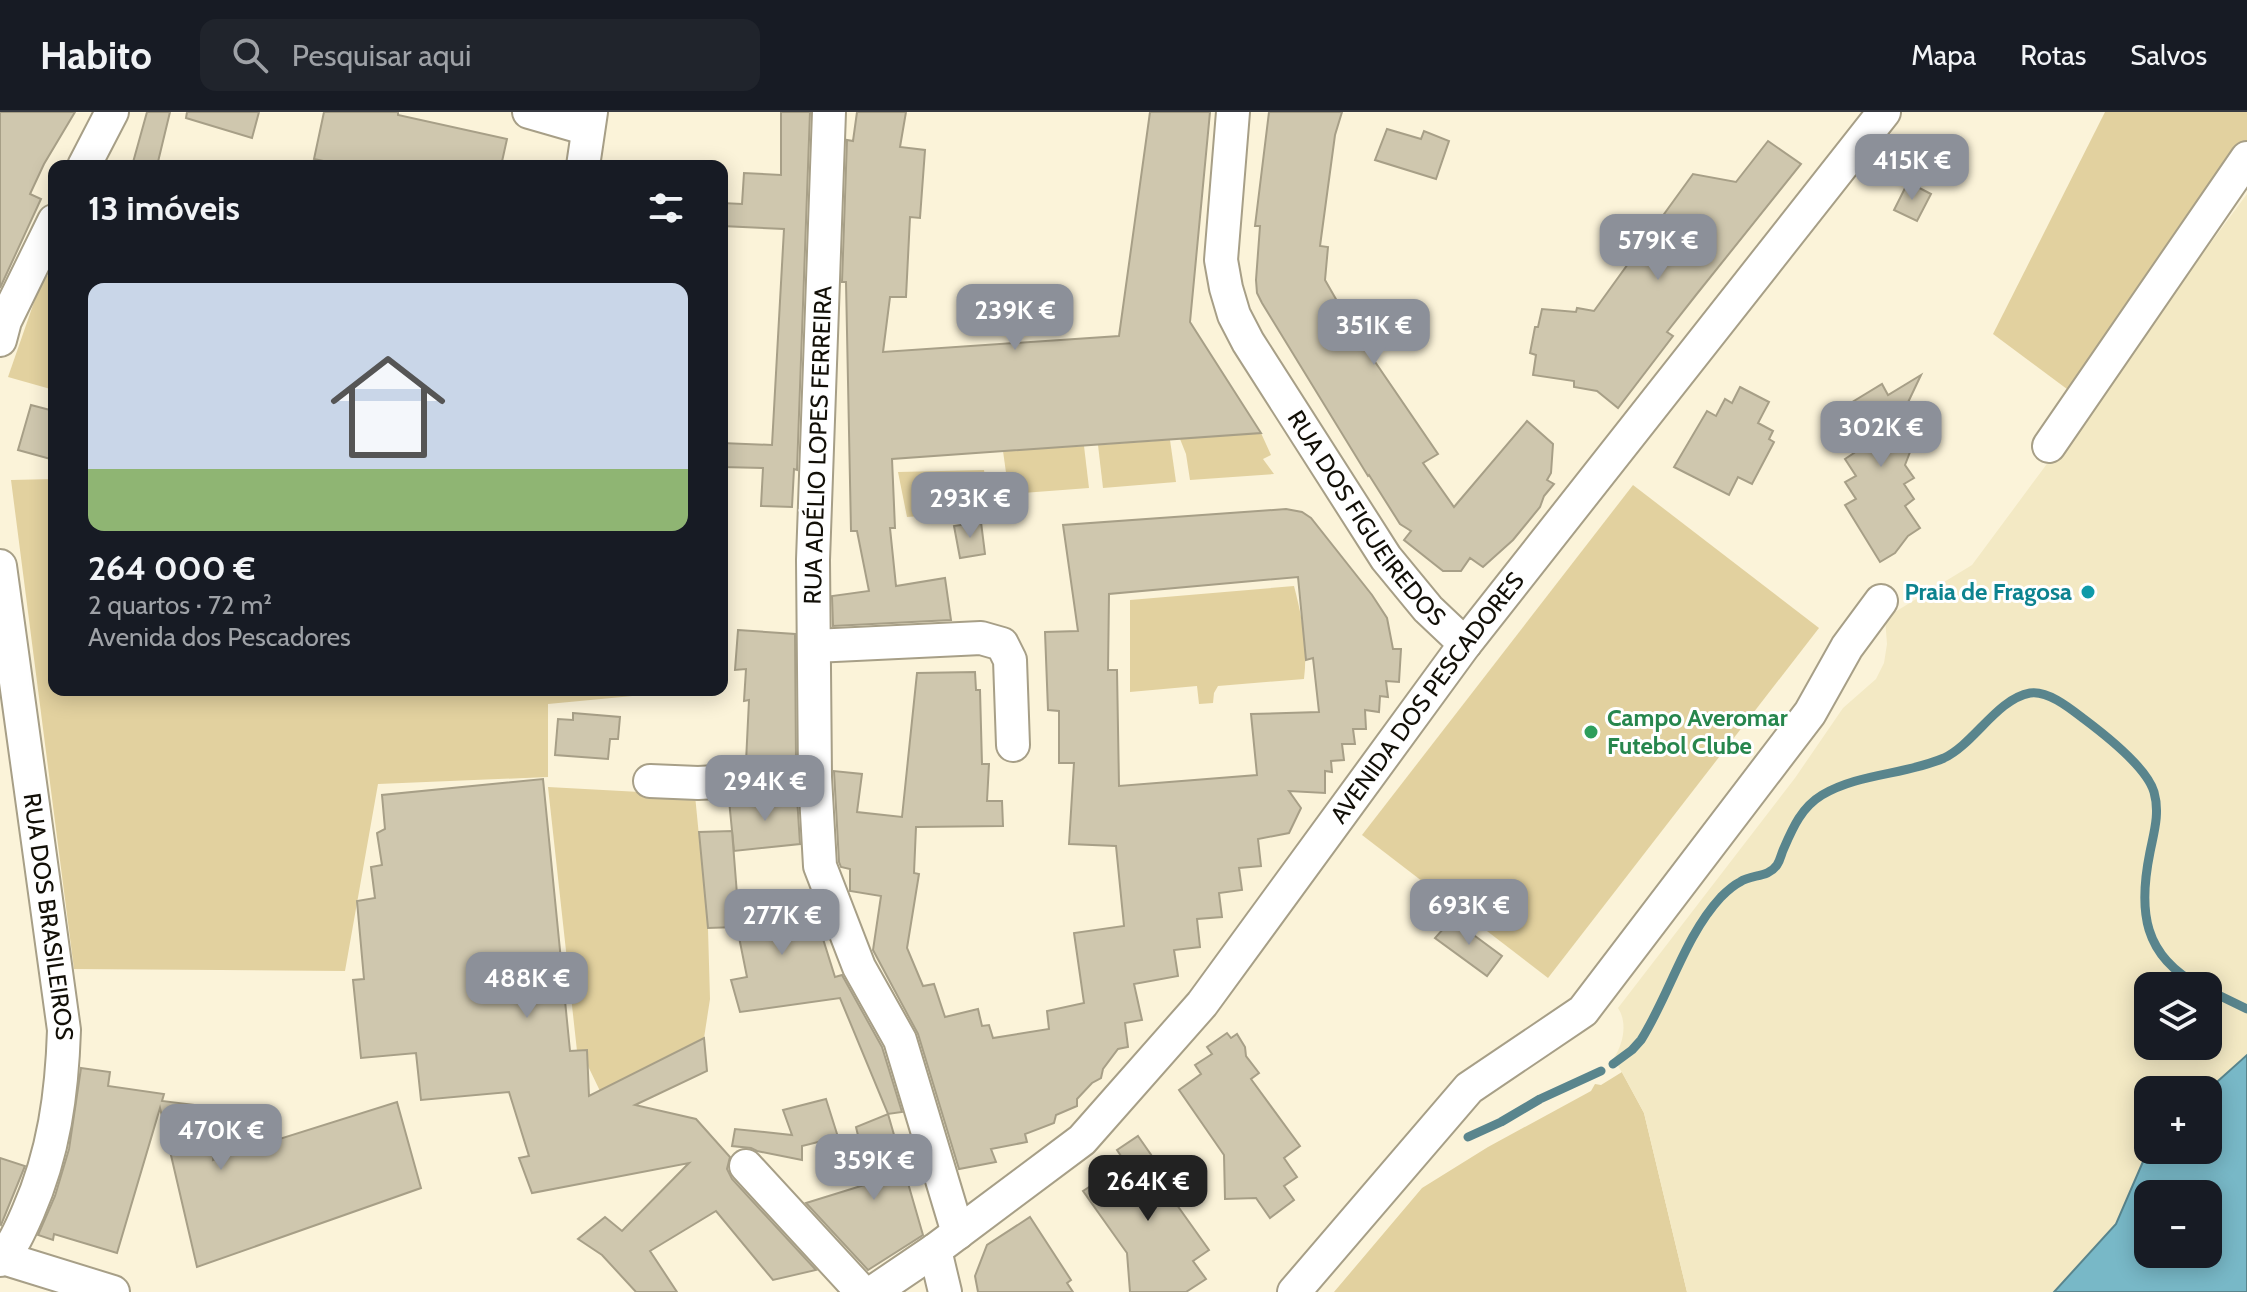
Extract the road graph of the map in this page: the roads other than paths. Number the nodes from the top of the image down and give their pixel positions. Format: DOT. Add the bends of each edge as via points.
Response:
graph roads {
  1 [pos="112,112"];
  2 [pos="529,112"];
  3 [pos="829,112"];
  4 [pos="1233,112"];
  5 [pos="1884,112"];
  6 [pos="590,121"];
  7 [pos="2247,158"];
  8 [pos="87,160"];
  9 [pos="584,160"];
  10 [pos="48,238"];
  11 [pos="0,340"];
  12 [pos="2049,446"];
  13 [pos="0,566"];
  14 [pos="1881,601"];
  15 [pos="1465,644"];
  16 [pos="814,646"];
  17 [pos="1013,745"];
  18 [pos="815,777"];
  19 [pos="650,781"];
  20 [pos="746,1166"];
  21 [pos="947,1241"];
  22 [pos="1,1259"];
  23 [pos="113,1292"];
  24 [pos="862,1292"];
  25 [pos="873,1292"];
  26 [pos="945,1292"];
  27 [pos="1294,1292"];
  1 -- 8 [label="street"];
  2 -- 6 [label="street"];
  3 -- 16 [label="street, RUA ADÉLIO LOPES FERREIRA"];
  4 -- 15 [label="street, RUA DOS FIGUEIREDOS" via="1221,260 1234,315 1386,558"];
  5 -- 15 [label="street, AVENIDA DOS PESCADORES"];
  6 -- 9 [label="street"];
  7 -- 12 [label="street"];
  10 -- 11 [label="street"];
  13 -- 22 [label="street, RUA DOS BRASILEIROS" via="64,1030 54,1136 40,1185"];
  14 -- 27 [label="street" via="1847,647 1810,713 1583,1011 1469,1088"];
  15 -- 21 [label="street, AVENIDA DOS PESCADORES" via="1202,1004 1082,1140"];
  16 -- 17 [label="street" via="981,638 1002,644 1010,660"];
  16 -- 18 [label="street, RUA ADÉLIO LOPES FERREIRA"];
  18 -- 19 [label="street"];
  18 -- 21 [label="street, RUA ADÉLIO LOPES FERREIRA" via="820,866 859,967 900,1040"];
  20 -- 24 [label="street"];
  21 -- 25 [label="street, AVENIDA DOS PESCADORES"];
  21 -- 26 [label="street, RUA ADÉLIO LOPES FERREIRA"];
  22 -- 23 [label="street"];
}
